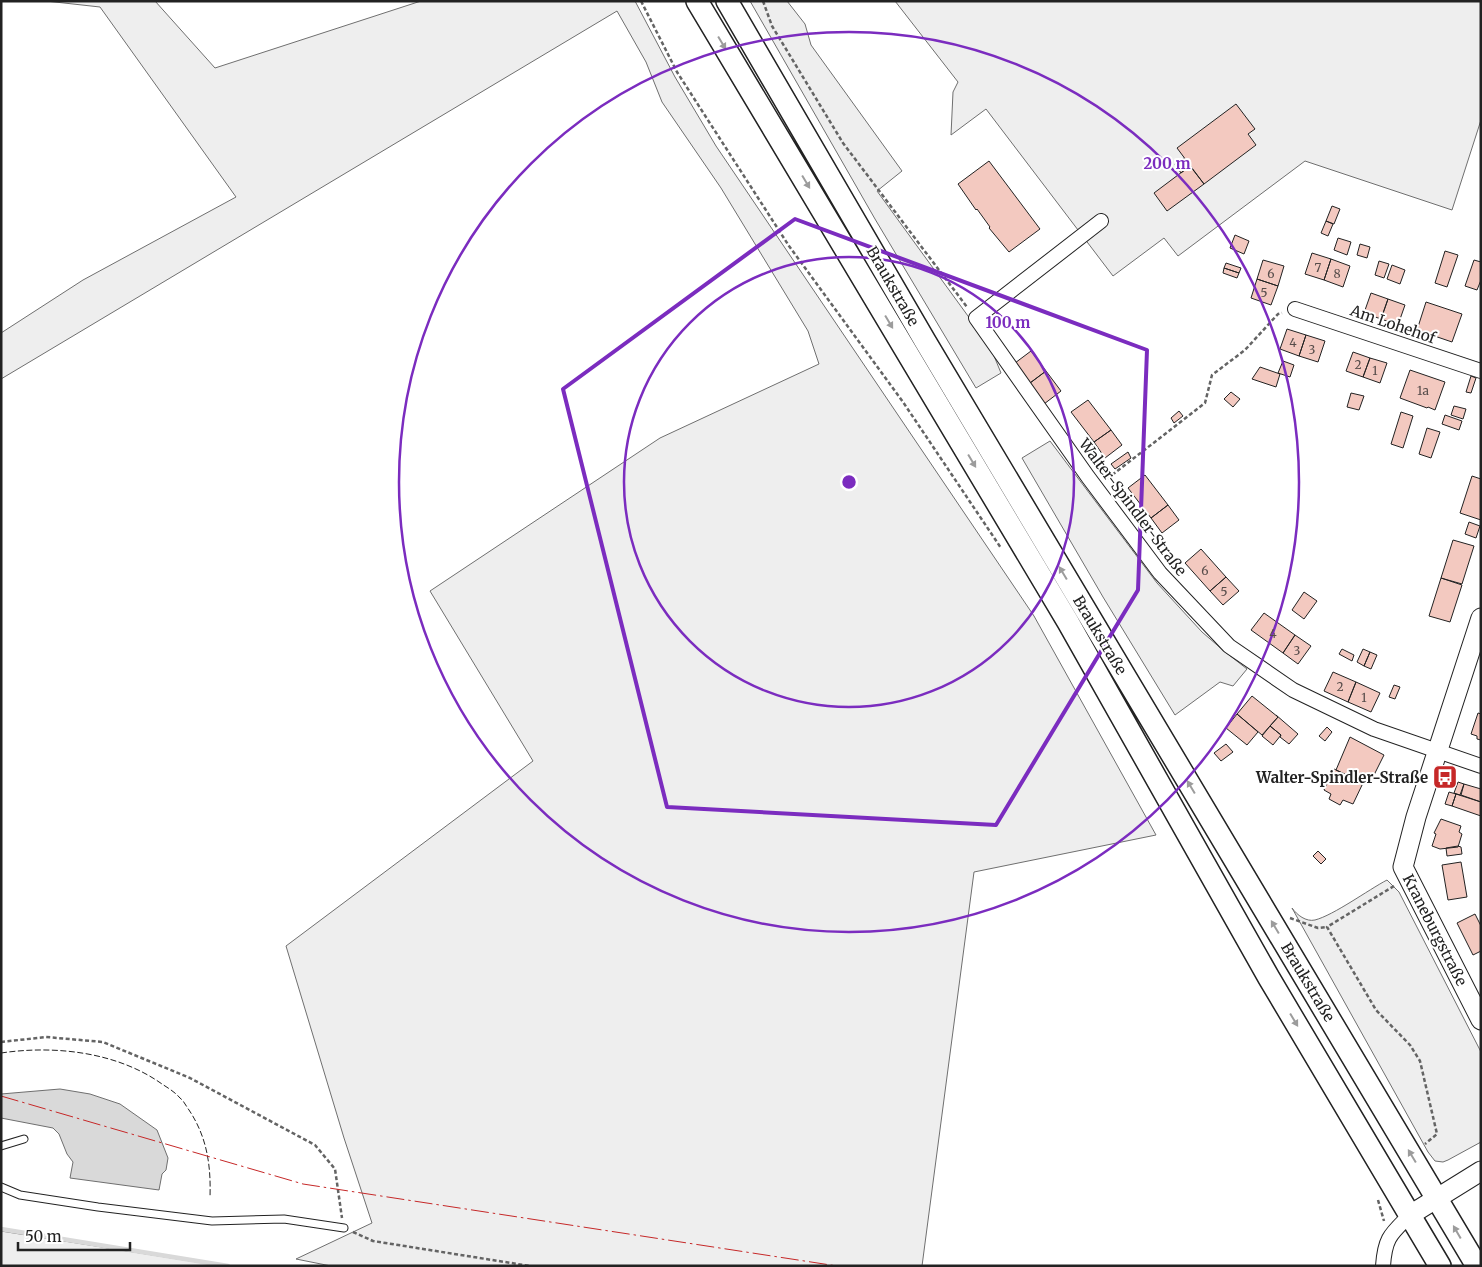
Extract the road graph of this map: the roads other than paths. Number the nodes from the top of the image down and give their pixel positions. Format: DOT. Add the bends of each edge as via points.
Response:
graph roads {
  1 [pos="697,1"];
  2 [pos="727,1"];
  3 [pos="1101,221"];
  4 [pos="1295,308"];
  5 [pos="1481,371"];
  6 [pos="1481,618"];
  7 [pos="1438,752"];
  8 [pos="1481,766"];
  9 [pos="1481,1020"];
  10 [pos="24,1139"];
  11 [pos="1,1146"];
  12 [pos="1481,1171"];
  13 [pos="1,1187"];
  14 [pos="1437,1198"];
  15 [pos="1410,1215"];
  16 [pos="344,1228"];
  17 [pos="1383,1266"];
  18 [pos="1440,1266"];
  19 [pos="1477,1266"];
  1 -- 15 [label="main road, Braukstraße, one-way" via="1068,622 1269,978"];
  14 -- 2 [label="main road, Braukstraße, one-way" via="925,341"];
  3 -- 7 [label="street, Walter-Spindler-Straße" via="976,318 1160,573 1229,646 1292,690 1374,730"];
  4 -- 5 [label="street, Am Lohehof"];
  6 -- 7 [label="street, Kraneburgstraße"];
  7 -- 8 [label="street"];
  7 -- 9 [label="street, Kraneburgstraße" via="1403,867"];
  10 -- 11 [label="lane"];
  12 -- 14 [label="street"];
  13 -- 16 [label="lane" via="20,1194 88,1206 212,1221 284,1219"];
  14 -- 15 [label="street"];
  19 -- 14 [label="main road, Braukstraße, one-way"];
  15 -- 17 [label="street" via="1389,1237 1384,1248"];
  15 -- 18 [label="main road, Braukstraße"];
}
